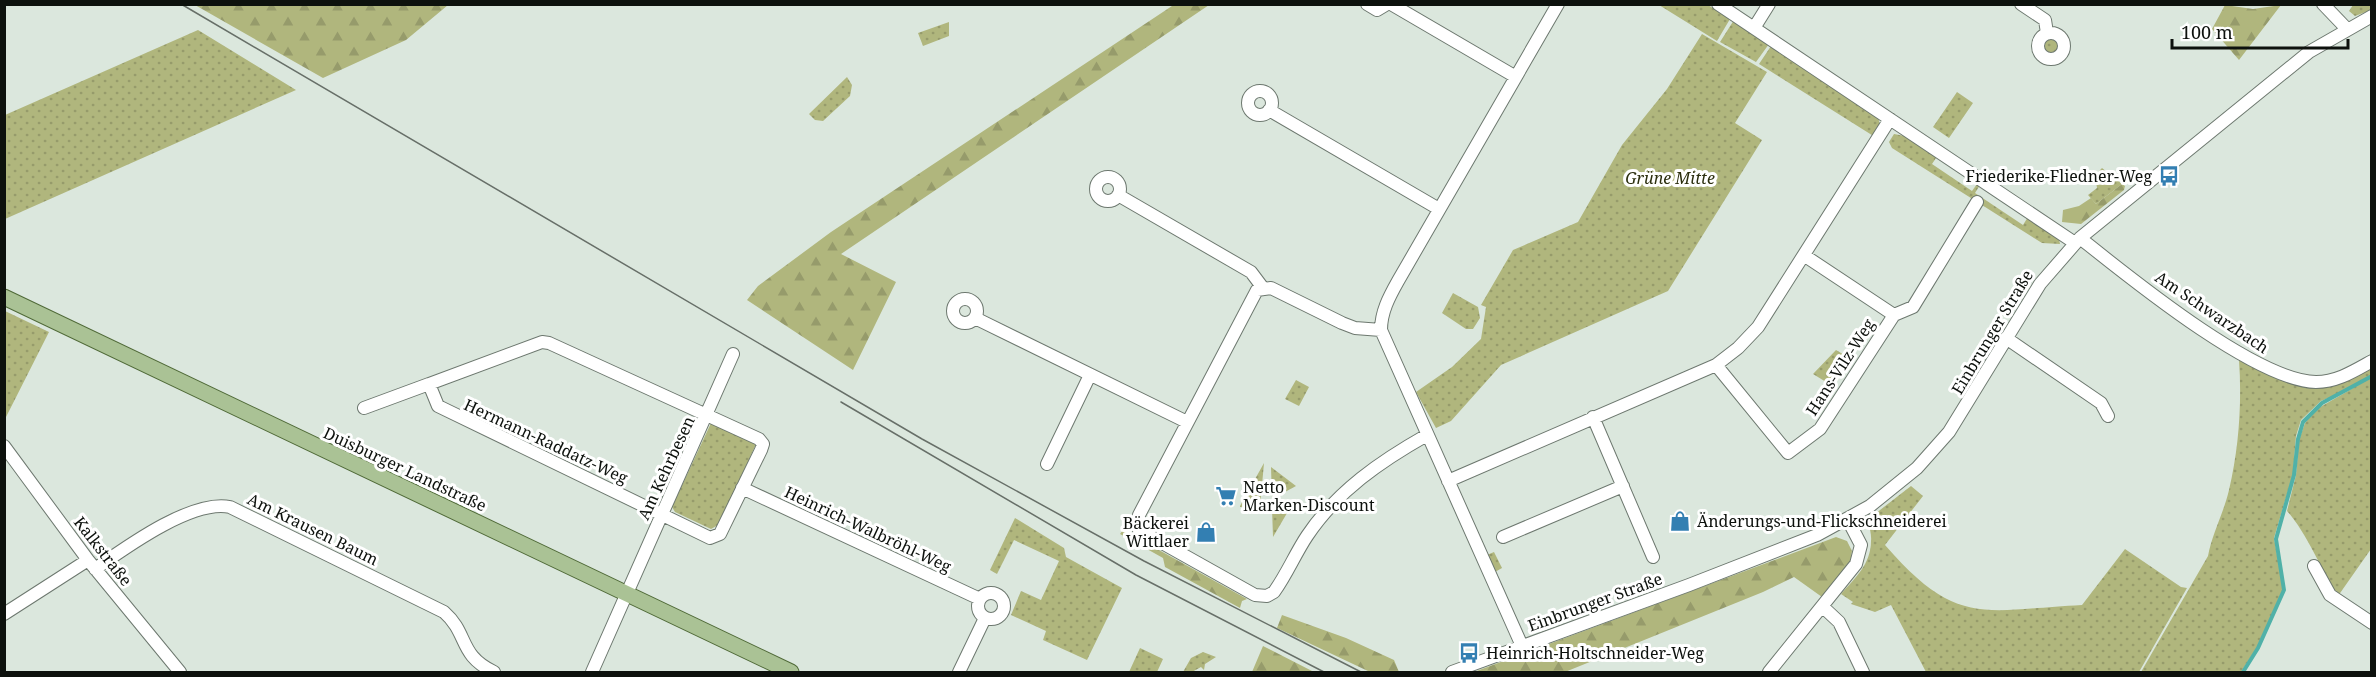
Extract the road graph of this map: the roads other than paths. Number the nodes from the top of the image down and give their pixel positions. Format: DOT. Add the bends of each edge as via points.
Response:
graph roads {
  1 [pos="1367,4"];
  2 [pos="1389,4"];
  3 [pos="1558,4"];
  4 [pos="1718,4"];
  5 [pos="1769,4"];
  6 [pos="2021,4"];
  7 [pos="2323,4"];
  8 [pos="2372,16"];
  9 [pos="1754,28"];
  10 [pos="2346,28"];
  11 [pos="2047,33"];
  12 [pos="1516,77"];
  13 [pos="1269,110"];
  14 [pos="1890,119"];
  15 [pos="1118,195"];
  16 [pos="1977,202"];
  17 [pos="1439,209"];
  18 [pos="2077,241"];
  19 [pos="1805,256"];
  20 [pos="1263,288"];
  21 [pos="4,297"];
  22 [pos="1894,315"];
  23 [pos="975,318"];
  24 [pos="1381,330"];
  25 [pos="2006,338"];
  26 [pos="733,354"];
  27 [pos="2372,361"];
  28 [pos="1716,365"];
  29 [pos="1090,375"];
  30 [pos="429,384"];
  31 [pos="364,408"];
  32 [pos="2108,416"];
  33 [pos="707,417"];
  34 [pos="1593,417"];
  35 [pos="1187,422"];
  36 [pos="1427,435"];
  37 [pos="4,446"];
  38 [pos="1047,464"];
  39 [pos="1448,481"];
  40 [pos="1623,486"];
  41 [pos="742,488"];
  42 [pos="662,514"];
  43 [pos="1848,520"];
  44 [pos="1503,537"];
  45 [pos="1653,557"];
  46 [pos="91,565"];
  47 [pos="2314,566"];
  48 [pos="626,594"];
  49 [pos="980,599"];
  50 [pos="1823,607"];
  51 [pos="4,614"];
  52 [pos="985,618"];
  53 [pos="2372,623"];
  54 [pos="1522,646"];
  55 [pos="180,672"];
  56 [pos="494,672"];
  57 [pos="592,672"];
  58 [pos="791,672"];
  59 [pos="959,672"];
  60 [pos="1452,672"];
  61 [pos="1769,672"];
  62 [pos="1863,672"];
  1 -- 2 [label="street" via="1377,10"];
  2 -- 12 [label="street"];
  3 -- 12 [label="street"];
  4 -- 9 [label="street"];
  5 -- 9 [label="street"];
  6 -- 11 [label="street" via="2045,20"];
  7 -- 10 [label="street"];
  8 -- 10 [label="street, Einbrunger Straße"];
  9 -- 14 [label="street"];
  10 -- 18 [label="street, Einbrunger Straße" via="2309,52"];
  12 -- 17 [label="street"];
  13 -- 17 [label="street"];
  14 -- 18 [label="street"];
  14 -- 19 [label="street"];
  15 -- 20 [label="street" via="1251,272"];
  16 -- 22 [label="street, Hans-Vilz-Weg" via="1913,307"];
  17 -- 24 [label="street" via="1387,300"];
  18 -- 25 [label="street, Einbrunger Straße" via="2048,272"];
  18 -- 27 [label="street, Am Schwarzbach" via="2265,368 2319,382 2342,377"];
  19 -- 22 [label="street, Hans-Vilz-Weg"];
  19 -- 28 [label="street" via="1758,327"];
  20 -- 24 [label="street" via="1277,290 1355,328"];
  20 -- 35 [label="street" via="1253,295"];
  21 -- 48 [label="main road, Duisburger Landstraße"];
  22 -- 28 [label="street, Hans-Vilz-Weg" via="1820,429 1788,453"];
  23 -- 29 [label="street"];
  24 -- 36 [label="street"];
  25 -- 32 [label="street" via="2101,403"];
  25 -- 43 [label="street, Einbrunger Straße" via="1965,409 1934,451"];
  26 -- 33 [label="street, Am Kehrbesen"];
  28 -- 34 [label="street"];
  29 -- 35 [label="street"];
  29 -- 38 [label="street"];
  30 -- 31 [label="street, Hermann-Raddatz-Weg"];
  30 -- 33 [label="street, Hermann-Raddatz-Weg" via="546,342"];
  30 -- 42 [label="street, Hermann-Raddatz-Weg" via="438,406 447,412"];
  33 -- 41 [label="street" via="750,433 763,444"];
  33 -- 42 [label="street, Am Kehrbesen"];
  34 -- 39 [label="street"];
  34 -- 40 [label="street"];
  35 -- 36 [label="street" via="1139,515 1139,530 1259,597 1274,592 1309,533 1337,500 1380,462"];
  36 -- 39 [label="street"];
  37 -- 46 [label="street, Kalkstraße"];
  39 -- 54 [label="street"];
  40 -- 44 [label="street"];
  40 -- 45 [label="street"];
  41 -- 42 [label="street" via="715,537"];
  41 -- 49 [label="street, Heinrich-Walbröhl-Weg"];
  42 -- 48 [label="street, Am Kehrbesen"];
  43 -- 50 [label="street" via="1861,544 1860,556"];
  43 -- 54 [label="street, Einbrunger Straße" via="1689,585"];
  46 -- 51 [label="street, Am Krausen Baum"];
  46 -- 55 [label="street, Kalkstraße"];
  46 -- 56 [label="street, Am Krausen Baum" via="152,530 200,510 230,507 444,612 453,620 478,665"];
  47 -- 53 [label="street" via="2330,595"];
  48 -- 57 [label="street, Am Kehrbesen"];
  48 -- 58 [label="main road, Duisburger Landstraße"];
  49 -- 52 [label="street" via="979,612"];
  49 -- 52 [label="street, Heinrich-Walbröhl-Weg" via="992,594 1004,604 999,616"];
  50 -- 61 [label="street"];
  50 -- 62 [label="street" via="1839,622"];
  52 -- 59 [label="street, Heinrich-Walbröhl-Weg"];
  54 -- 60 [label="street, Einbrunger Straße"];
}
